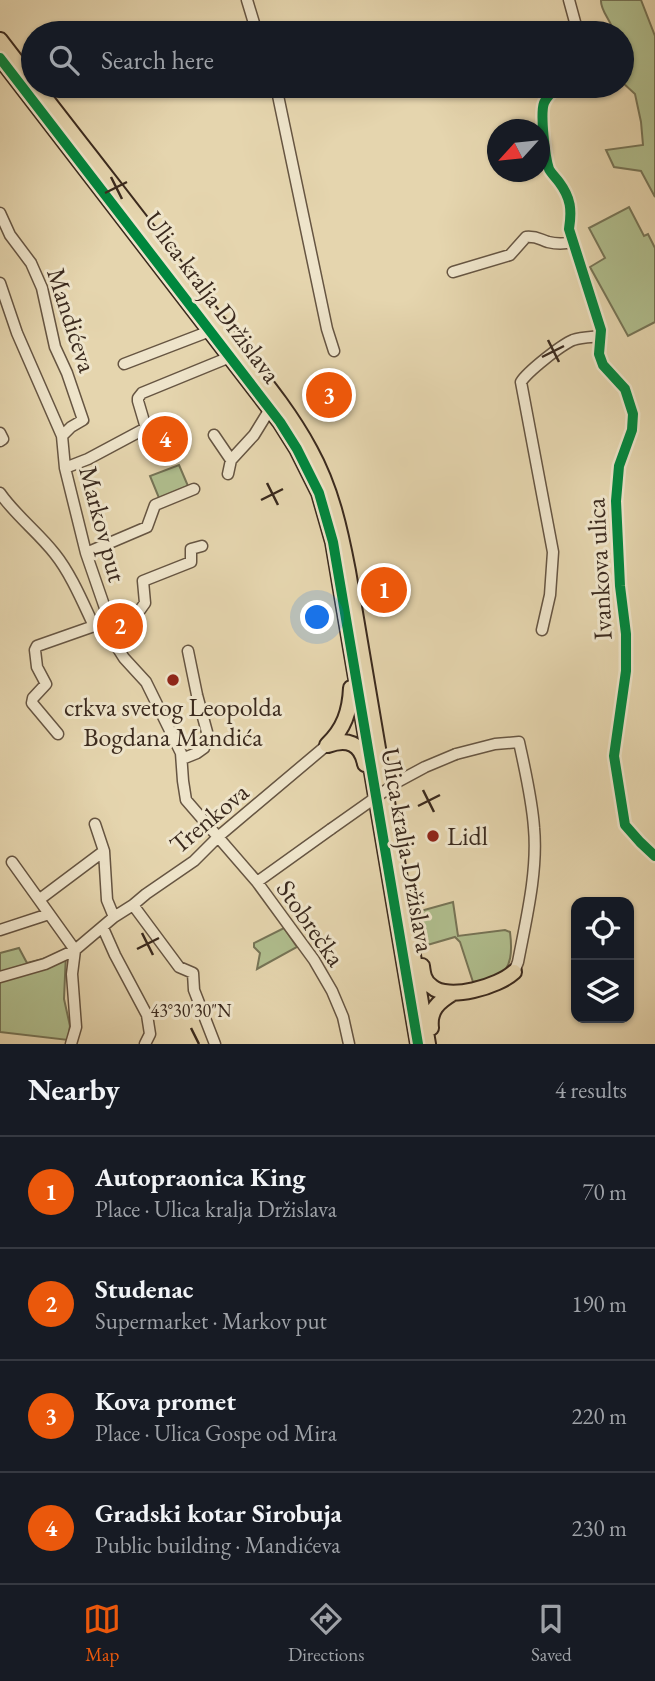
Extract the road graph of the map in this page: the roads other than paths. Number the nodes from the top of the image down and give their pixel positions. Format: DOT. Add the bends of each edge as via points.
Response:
graph roads {
  1 [pos="247,0"];
  2 [pos="569,0"];
  3 [pos="253,21"];
  4 [pos="575,21"];
  5 [pos="0,40"];
  6 [pos="0,58"];
  7 [pos="21,67"];
  8 [pos="21,85"];
  9 [pos="31,98"];
  10 [pos="45,98"];
  11 [pos="279,98"];
  12 [pos="547,98"];
  13 [pos="1,217"];
  14 [pos="572,242"];
  15 [pos="453,272"];
  16 [pos="0,283"];
  17 [pos="4,307"];
  18 [pos="210,331"];
  19 [pos="601,336"];
  20 [pos="334,351"];
  21 [pos="230,357"];
  22 [pos="124,364"];
  23 [pos="270,409"];
  24 [pos="0,433"];
  25 [pos="214,435"];
  26 [pos="62,436"];
  27 [pos="0,441"];
  28 [pos="231,460"];
  29 [pos="65,468"];
  30 [pos="228,474"];
  31 [pos="194,489"];
  32 [pos="0,493"];
  33 [pos="202,546"];
  34 [pos="86,553"];
  35 [pos="105,623"];
  36 [pos="94,626"];
  37 [pos="542,630"];
  38 [pos="188,651"];
  39 [pos="353,664"];
  40 [pos="58,734"];
  41 [pos="327,746"];
  42 [pos="182,759"];
  43 [pos="373,786"];
  44 [pos="95,824"];
  45 [pos="219,836"];
  46 [pos="104,851"];
  47 [pos="655,856"];
  48 [pos="12,862"];
  49 [pos="257,882"];
  50 [pos="40,899"];
  51 [pos="133,905"];
  52 [pos="49,914"];
  53 [pos="114,917"];
  54 [pos="103,928"];
  55 [pos="0,930"];
  56 [pos="409,933"];
  57 [pos="75,950"];
  58 [pos="514,972"];
  59 [pos="0,977"];
  60 [pos="453,993"];
  61 [pos="71,1044"];
  62 [pos="145,1044"];
  63 [pos="215,1044"];
  64 [pos="349,1044"];
  65 [pos="418,1044"];
  66 [pos="428,1044"];
  1 -- 3 [label="street"];
  2 -- 4 [label="street"];
  5 -- 7 [label="highway, Ulica kralja Držislava"];
  6 -- 8 [label="highway, Ulica kralja Držislava"];
  9 -- 18 [label="highway, Ulica kralja Držislava"];
  10 -- 56 [label="highway, Ulica kralja Držislava" via="290,418 324,479 342,540"];
  11 -- 20 [label="street"];
  12 -- 14 [label="street, Ivankova ulica" via="542,116 544,137 550,169 571,202"];
  13 -- 26 [label="street, Mandićeva" via="32,263 55,347 83,420"];
  14 -- 15 [label="street" via="526,237 510,255"];
  14 -- 19 [label="street, Ivankova ulica"];
  16 -- 17 [label="street, Markov put"];
  17 -- 26 [label="street, Markov put"];
  18 -- 21 [label="highway, Ulica kralja Držislava"];
  18 -- 22 [label="street"];
  19 -- 37 [label="street, Ivankova ulica" via="564,344 521,383 553,552"];
  19 -- 47 [label="street, Ivankova ulica" via="603,365 625,389 633,414 619,466 616,501 626,671 614,756 625,825"];
  21 -- 23 [label="highway, Ulica kralja Držislava"];
  21 -- 29 [label="street" via="142,393 138,401 146,428"];
  23 -- 28 [label="street"];
  23 -- 39 [label="highway, Ulica kralja Držislava" via="319,494"];
  24 -- 27 [label="street"];
  25 -- 28 [label="street"];
  26 -- 29 [label="street, Markov put"];
  28 -- 30 [label="street"];
  29 -- 34 [label="street, Markov put"];
  31 -- 34 [label="street" via="155,505 147,527"];
  32 -- 36 [label="street" via="56,555"];
  33 -- 35 [label="street" via="191,550 191,562 143,581 145,603 140,610"];
  34 -- 35 [label="street, Markov put" via="106,611"];
  35 -- 36 [label="street"];
  35 -- 42 [label="street, Markov put" via="124,657 146,682"];
  36 -- 40 [label="street" via="35,650 46,684 32,703"];
  38 -- 42 [label="street" via="208,732 204,748"];
  39 -- 41 [label="highway" via="347,716"];
  39 -- 43 [label="highway, Ulica kralja Držislava"];
  41 -- 43 [label="highway" via="345,741 359,749"];
  41 -- 45 [label="street, Trenkova"];
  42 -- 45 [label="street, Markov put" via="186,800"];
  43 -- 65 [label="highway, Ulica kralja Držislava"];
  44 -- 46 [label="street"];
  45 -- 49 [label="street, Stobrečka"];
  45 -- 51 [label="street, Trenkova" via="194,861"];
  46 -- 50 [label="street"];
  46 -- 53 [label="street" via="107,900"];
  48 -- 50 [label="street"];
  49 -- 58 [label="street, bridge" via="425,767 456,754 519,742 534,830 532,881"];
  49 -- 64 [label="street, Stobrečka" via="332,991"];
  50 -- 52 [label="street"];
  51 -- 53 [label="street, Trenkova"];
  51 -- 63 [label="street" via="179,967 193,973 194,990"];
  52 -- 55 [label="street"];
  52 -- 57 [label="street"];
  53 -- 54 [label="street, Trenkova"];
  54 -- 57 [label="street, Trenkova"];
  54 -- 62 [label="street" via="147,1015 150,1034"];
  56 -- 60 [label="highway" via="418,945 426,981 435,989"];
  56 -- 66 [label="highway, Ulica kralja Držislava"];
  57 -- 59 [label="street, Trenkova"];
  57 -- 61 [label="street" via="76,1027"];
  58 -- 60 [label="highway" via="499,983"];
  60 -- 66 [label="highway" via="432,1012"];
}
